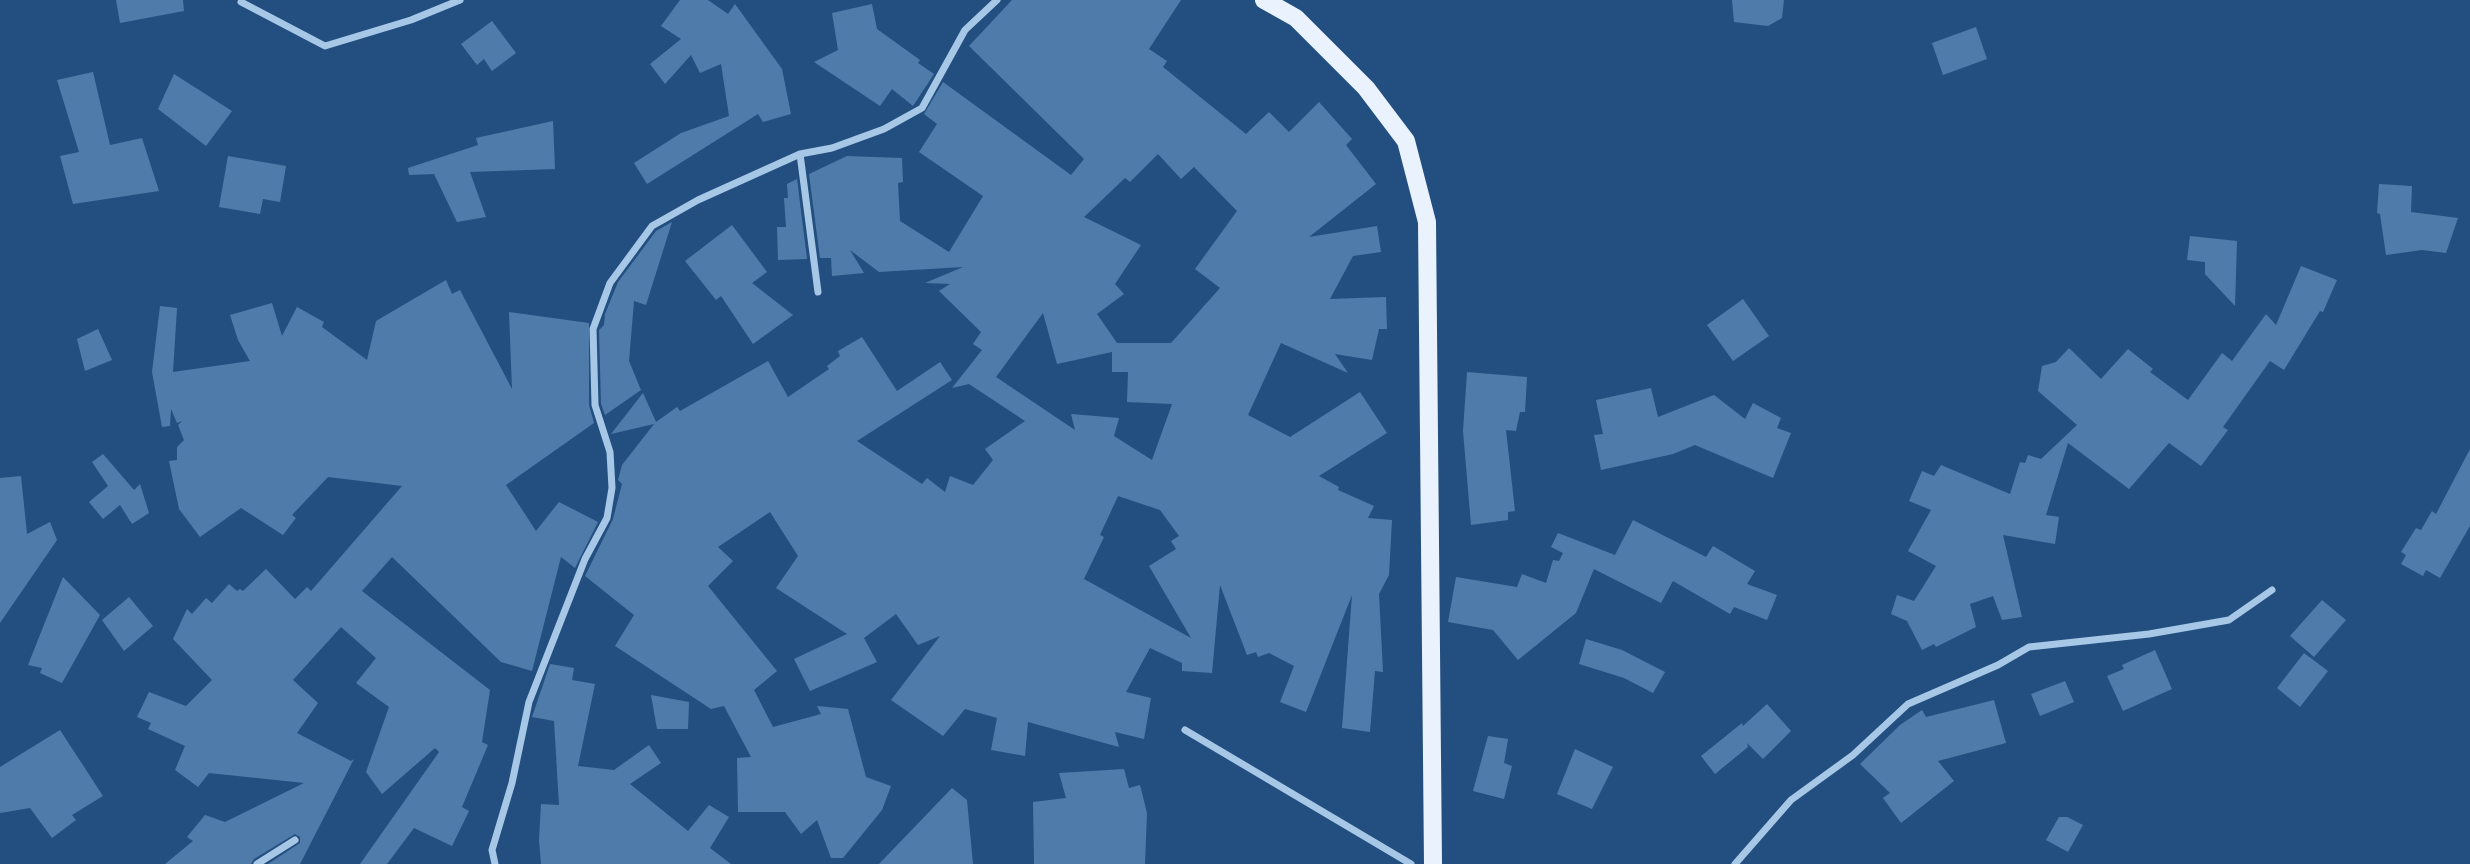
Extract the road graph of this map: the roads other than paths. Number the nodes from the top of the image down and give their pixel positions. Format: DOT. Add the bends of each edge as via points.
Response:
graph roads {
  1 [pos="460,0"];
  2 [pos="997,0"];
  3 [pos="1264,0"];
  4 [pos="241,2"];
  5 [pos="800,154"];
  6 [pos="818,292"];
  7 [pos="2272,590"];
  8 [pos="1185,730"];
  9 [pos="295,841"];
  10 [pos="257,864"];
  11 [pos="495,864"];
  12 [pos="1411,864"];
  13 [pos="1433,864"];
  14 [pos="1735,864"];
  1 -- 4 [label="street" via="424,16 325,46"];
  2 -- 5 [label="street" via="965,30 922,108 884,129"];
  3 -- 13 [label="main road" via="1305,27 1366,88 1406,141 1427,222"];
  5 -- 6 [label="street"];
  5 -- 11 [label="street" via="652,226 610,283 593,329 595,405 610,452 612,488 607,518 585,559 529,702 492,850"];
  7 -- 14 [label="street" via="2230,620 2029,647 1908,704 1853,755 1791,800"];
  8 -- 12 [label="street"];
  9 -- 10 [label="street"];
}
